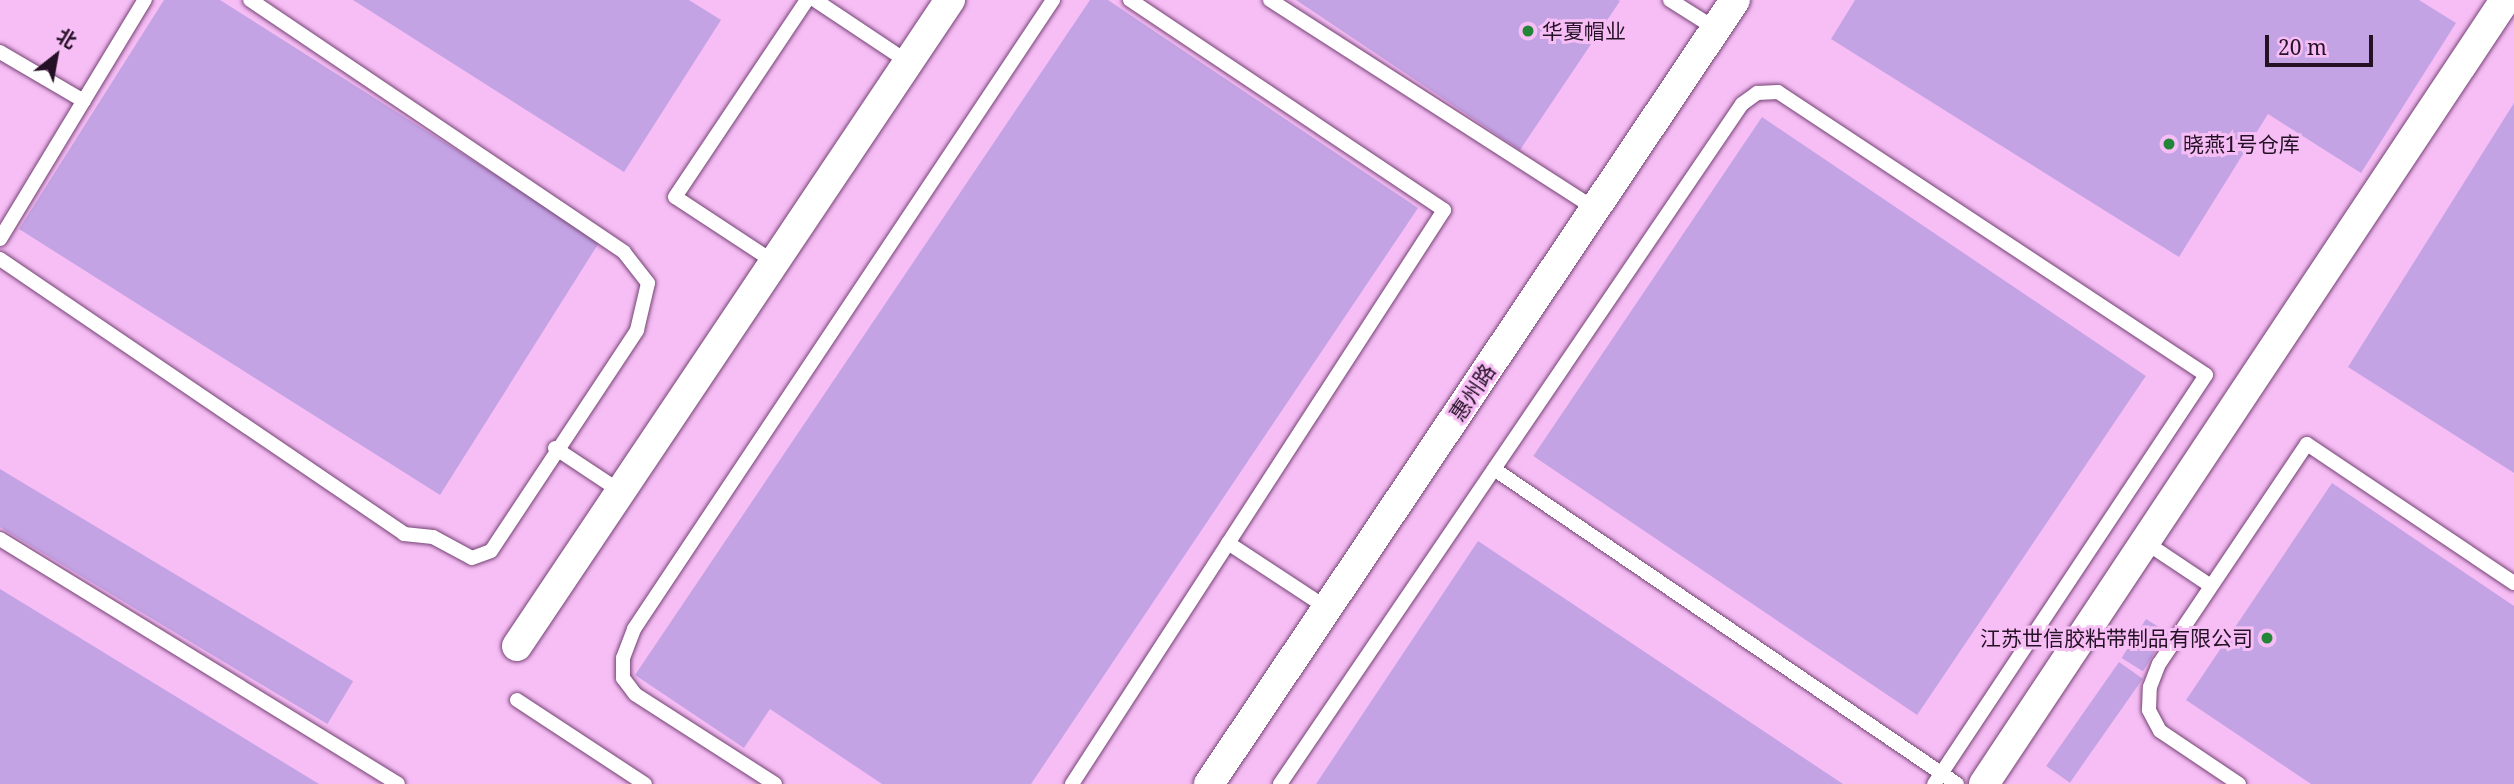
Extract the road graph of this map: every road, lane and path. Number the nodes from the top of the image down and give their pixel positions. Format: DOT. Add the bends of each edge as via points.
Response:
graph roads {
  1 [pos="145,0"];
  2 [pos="250,0"];
  3 [pos="807,0"];
  4 [pos="815,0"];
  5 [pos="950,0"];
  6 [pos="1053,0"];
  7 [pos="1130,0"];
  8 [pos="1270,0"];
  9 [pos="1670,0"];
  10 [pos="1735,0"];
  11 [pos="2505,0"];
  12 [pos="1716,29"];
  13 [pos="0,52"];
  14 [pos="908,62"];
  15 [pos="84,101"];
  16 [pos="1595,209"];
  17 [pos="0,239"];
  18 [pos="0,259"];
  19 [pos="774,262"];
  20 [pos="555,448"];
  21 [pos="1494,469"];
  22 [pos="620,491"];
  23 [pos="0,539"];
  24 [pos="2145,542"];
  25 [pos="1228,543"];
  26 [pos="2514,583"];
  27 [pos="2211,586"];
  28 [pos="1327,608"];
  29 [pos="517,646"];
  30 [pos="517,700"];
  31 [pos="1937,778"];
  32 [pos="398,784"];
  33 [pos="645,784"];
  34 [pos="775,784"];
  35 [pos="1072,784"];
  36 [pos="1209,784"];
  37 [pos="1280,784"];
  38 [pos="1957,784"];
  39 [pos="1984,784"];
  40 [pos="2239,784"];
  1 -- 15 [label="lane"];
  2 -- 20 [label="lane" via="613,244 640,268 648,283 637,330"];
  3 -- 19 [label="lane" via="675,197"];
  4 -- 14 [label="lane"];
  5 -- 14 [label="street"];
  6 -- 34 [label="lane" via="634,629 623,658 623,678 635,694"];
  7 -- 25 [label="lane" via="1444,210"];
  8 -- 16 [label="lane"];
  9 -- 12 [label="lane"];
  10 -- 12 [label="street, 惠州路"];
  11 -- 24 [label="street"];
  12 -- 16 [label="street, 惠州路"];
  13 -- 15 [label="lane"];
  14 -- 19 [label="street"];
  15 -- 17 [label="lane"];
  16 -- 28 [label="street, 惠州路"];
  18 -- 20 [label="lane" via="404,534 433,537 472,558 491,551"];
  19 -- 22 [label="street"];
  20 -- 22 [label="lane"];
  21 -- 31 [label="lane"];
  21 -- 31 [label="lane" via="1742,104 1757,93 1778,92 2206,375"];
  21 -- 37 [label="lane"];
  22 -- 29 [label="street"];
  23 -- 32 [label="lane"];
  24 -- 27 [label="lane"];
  24 -- 39 [label="street"];
  25 -- 28 [label="lane"];
  25 -- 35 [label="lane"];
  26 -- 27 [label="lane" via="2307,444"];
  27 -- 40 [label="lane" via="2159,664 2148,710 2160,731"];
  28 -- 36 [label="street, 惠州路"];
  30 -- 33 [label="lane"];
  31 -- 38 [label="lane"];
}
